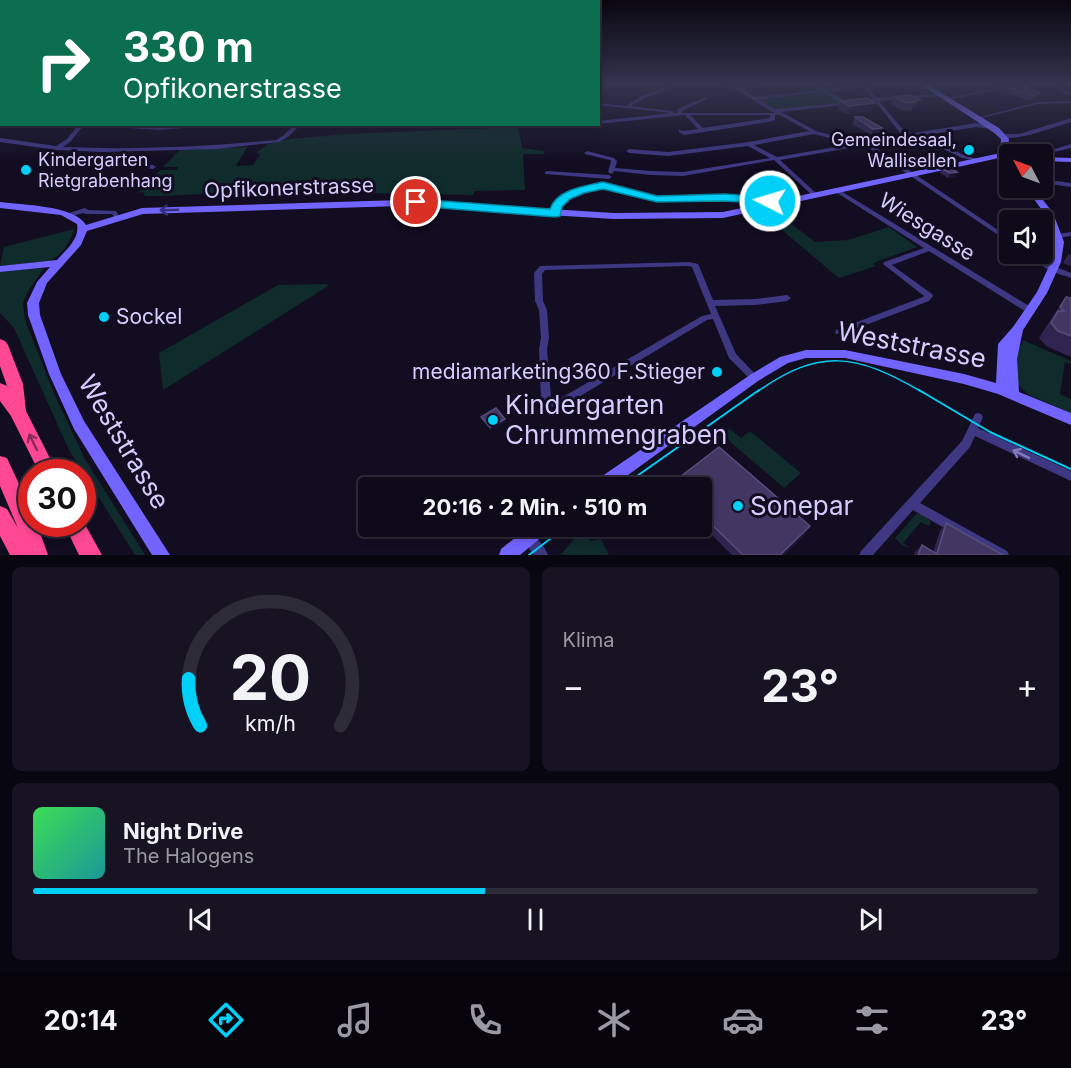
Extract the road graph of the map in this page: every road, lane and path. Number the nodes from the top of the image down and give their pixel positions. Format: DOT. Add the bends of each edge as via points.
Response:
graph roads {
  1 [pos="653,110"];
  2 [pos="680,110"];
  3 [pos="770,110"];
  4 [pos="796,110"];
  5 [pos="885,110"];
  6 [pos="965,110"];
  7 [pos="1010,110"];
  8 [pos="775,113"];
  9 [pos="679,114"];
  10 [pos="686,114"];
  11 [pos="978,118"];
  12 [pos="1071,120"];
  13 [pos="600,123"];
  14 [pos="81,126"];
  15 [pos="121,126"];
  16 [pos="196,126"];
  17 [pos="297,126"];
  18 [pos="991,126"];
  19 [pos="702,130"];
  20 [pos="681,131"];
  21 [pos="814,132"];
  22 [pos="908,135"];
  23 [pos="1002,136"];
  24 [pos="0,140"];
  25 [pos="749,144"];
  26 [pos="863,144"];
  27 [pos="1005,144"];
  28 [pos="1071,146"];
  29 [pos="57,148"];
  30 [pos="629,151"];
  31 [pos="587,153"];
  32 [pos="1053,153"];
  33 [pos="775,158"];
  34 [pos="999,158"];
  35 [pos="1053,158"];
  36 [pos="78,160"];
  37 [pos="976,160"];
  38 [pos="1071,160"];
  39 [pos="153,167"];
  40 [pos="612,169"];
  41 [pos="547,173"];
  42 [pos="907,173"];
  43 [pos="609,177"];
  44 [pos="1053,183"];
  45 [pos="1071,185"];
  46 [pos="603,186"];
  47 [pos="836,190"];
  48 [pos="815,195"];
  49 [pos="776,204"];
  50 [pos="0,205"];
  51 [pos="555,213"];
  52 [pos="69,215"];
  53 [pos="117,218"];
  54 [pos="1053,224"];
  55 [pos="83,229"];
  56 [pos="999,234"];
  57 [pos="1071,234"];
  58 [pos="1058,236"];
  59 [pos="928,249"];
  60 [pos="59,262"];
  61 [pos="1045,264"];
  62 [pos="0,269"];
  63 [pos="1053,269"];
  64 [pos="1071,276"];
  65 [pos="787,298"];
  66 [pos="710,303"];
  67 [pos="1031,311"];
  68 [pos="715,316"];
  69 [pos="839,332"];
  70 [pos="0,345"];
  71 [pos="754,378"];
  72 [pos="0,389"];
  73 [pos="1007,393"];
  74 [pos="18,412"];
  75 [pos="978,417"];
  76 [pos="1071,419"];
  77 [pos="972,430"];
  78 [pos="42,459"];
  79 [pos="0,464"];
  80 [pos="1071,476"];
  81 [pos="613,477"];
  82 [pos="912,504"];
  83 [pos="0,516"];
  84 [pos="82,537"];
  85 [pos="528,538"];
  86 [pos="22,555"];
  87 [pos="37,555"];
  88 [pos="92,555"];
  89 [pos="162,555"];
  90 [pos="507,555"];
  91 [pos="542,555"];
  92 [pos="865,555"];
  93 [pos="1003,555"];
  1 -- 9 [label="street"];
  2 -- 9 [label="street"];
  3 -- 8 [label="street"];
  4 -- 8 [label="street"];
  5 -- 22 [label="street" via="900,132"];
  6 -- 11 [label="main road"];
  7 -- 11 [label="street"];
  8 -- 10 [label="street"];
  8 -- 19 [label="street" via="769,120"];
  8 -- 21 [label="street"];
  9 -- 10 [label="street"];
  9 -- 13 [label="street"];
  10 -- 19 [label="street"];
  11 -- 18 [label="main road"];
  12 -- 23 [label="street" via="1019,136"];
  14 -- 29 [label="street"];
  15 -- 16 [label="street"];
  17 -- 29 [label="street" via="281,140 237,146"];
  18 -- 22 [label="street"];
  18 -- 23 [label="main road"];
  19 -- 20 [label="street"];
  21 -- 25 [label="street"];
  21 -- 26 [label="street"];
  22 -- 26 [label="street"];
  22 -- 37 [label="street"];
  23 -- 27 [label="main road"];
  24 -- 29 [label="street"];
  25 -- 30 [label="street" via="668,154"];
  25 -- 33 [label="street"];
  26 -- 33 [label="street"];
  26 -- 42 [label="street"];
  28 -- 32 [label="street"];
  31 -- 40 [label="street" via="612,159"];
  33 -- 40 [label="street" via="683,174"];
  33 -- 48 [label="street"];
  34 -- 37 [label="main road, Opfikonerstrasse"];
  35 -- 38 [label="main road"];
  36 -- 39 [label="street"];
  37 -- 42 [label="main road, Opfikonerstrasse"];
  40 -- 43 [label="street"];
  41 -- 43 [label="street"];
  42 -- 47 [label="main road, Opfikonerstrasse"];
  42 -- 56 [label="street"];
  43 -- 46 [label="street"];
  44 -- 45 [label="street"];
  46 -- 49 [label="street" via="657,199 737,198"];
  46 -- 51 [label="street" via="566,197"];
  47 -- 48 [label="main road, Opfikonerstrasse"];
  47 -- 59 [label="street, Wiesgasse"];
  48 -- 49 [label="main road, Opfikonerstrasse"];
  49 -- 51 [label="main road, Opfikonerstrasse" via="710,216"];
  50 -- 52 [label="main road"];
  51 -- 53 [label="main road, Opfikonerstrasse, one-way" via="390,203 147,211"];
  52 -- 53 [label="street" via="85,210 114,212"];
  52 -- 55 [label="main road"];
  53 -- 55 [label="main road, Opfikonerstrasse"];
  54 -- 58 [label="main road"];
  55 -- 60 [label="main road, Weststrasse" via="78,243"];
  57 -- 58 [label="street"];
  58 -- 63 [label="main road"];
  59 -- 67 [label="street, Wiesgasse"];
  59 -- 69 [label="street" via="887,264 925,291 929,296 926,299"];
  60 -- 62 [label="main road"];
  60 -- 89 [label="main road, Weststrasse" via="34,298 38,328 79,425"];
  61 -- 63 [label="street"];
  63 -- 64 [label="street"];
  63 -- 67 [label="main road"];
  65 -- 66 [label="street"];
  66 -- 68 [label="street"];
  66 -- 68 [label="street" via="695,266 688,264 539,270 546,399 555,404 564,401 705,318"];
  67 -- 73 [label="main road" via="1017,330"];
  68 -- 71 [label="street" via="734,360"];
  70 -- 74 [label="highway" via="15,384"];
  71 -- 73 [label="main road, Weststrasse" via="794,357 833,352 957,377"];
  71 -- 81 [label="main road, Weststrasse"];
  72 -- 74 [label="highway"];
  73 -- 76 [label="main road, Weststrasse"];
  78 -- 74 [label="highway, one-way"];
  75 -- 77 [label="street"];
  80 -- 77 [label="street, one-way"];
  77 -- 82 [label="street" via="966,444"];
  79 -- 87 [label="highway"];
  82 -- 92 [label="street"];
  82 -- 93 [label="street"];
  83 -- 86 [label="highway"];
  84 -- 88 [label="highway"];
  85 -- 90 [label="main road"];
  85 -- 91 [label="street"];
}
